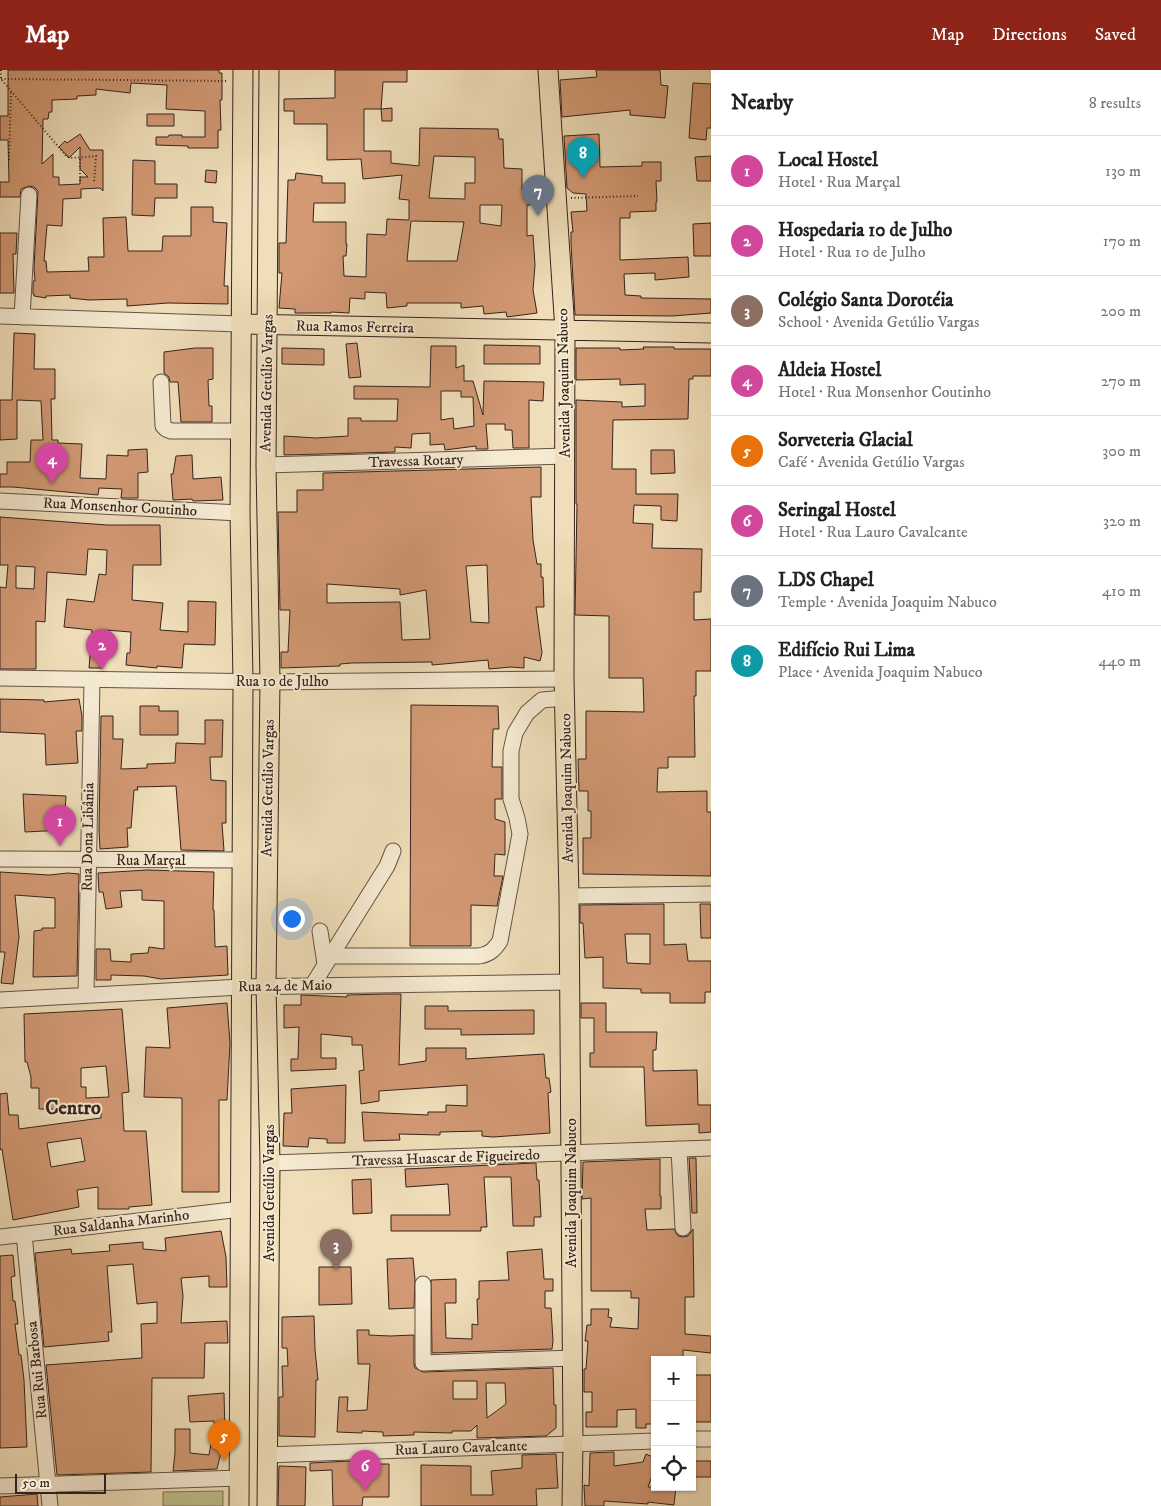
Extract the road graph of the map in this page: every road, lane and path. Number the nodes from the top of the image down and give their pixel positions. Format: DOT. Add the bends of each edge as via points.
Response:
graph roads {
  1 [pos="1,70"];
  2 [pos="269,70"];
  3 [pos="548,70"];
  4 [pos="243,76"];
  5 [pos="0,79"];
  6 [pos="11,91"];
  7 [pos="80,158"];
  8 [pos="9,160"];
  9 [pos="80,181"];
  10 [pos="94,183"];
  11 [pos="29,195"];
  12 [pos="638,196"];
  13 [pos="556,199"];
  14 [pos="0,316"];
  15 [pos="22,317"];
  16 [pos="240,324"];
  17 [pos="268,326"];
  18 [pos="565,331"];
  19 [pos="711,333"];
  20 [pos="161,382"];
  21 [pos="240,431"];
  22 [pos="566,456"];
  23 [pos="266,465"];
  24 [pos="0,501"];
  25 [pos="240,513"];
  26 [pos="0,678"];
  27 [pos="564,679"];
  28 [pos="92,680"];
  29 [pos="243,681"];
  30 [pos="270,682"];
  31 [pos="565,698"];
  32 [pos="393,851"];
  33 [pos="0,859"];
  34 [pos="88,860"];
  35 [pos="242,860"];
  36 [pos="711,894"];
  37 [pos="569,896"];
  38 [pos="320,931"];
  39 [pos="328,960"];
  40 [pos="570,982"];
  41 [pos="266,986"];
  42 [pos="312,986"];
  43 [pos="241,987"];
  44 [pos="86,994"];
  45 [pos="0,1000"];
  46 [pos="711,1148"];
  47 [pos="679,1149"];
  48 [pos="571,1154"];
  49 [pos="270,1163"];
  50 [pos="241,1209"];
  51 [pos="683,1228"];
  52 [pos="24,1234"];
  53 [pos="0,1238"];
  54 [pos="423,1284"];
  55 [pos="573,1358"];
  56 [pos="696,1439"];
  57 [pos="711,1439"];
  58 [pos="651,1441"];
  59 [pos="573,1444"];
  60 [pos="266,1455"];
  61 [pos="239,1478"];
  62 [pos="48,1484"];
  63 [pos="0,1486"];
  64 [pos="50,1506"];
  65 [pos="239,1506"];
  66 [pos="267,1506"];
  67 [pos="572,1506"];
  1 -- 5 [label="path"];
  2 -- 17 [label="main road, Avenida Getúlio Vargas"];
  3 -- 13 [label="main road, Avenida Joaquim Nabuco"];
  4 -- 5 [label="path"];
  4 -- 16 [label="main road, Avenida Getúlio Vargas"];
  5 -- 6 [label="path"];
  6 -- 7 [label="path" via="67,157"];
  6 -- 8 [label="path"];
  7 -- 9 [label="path"];
  7 -- 10 [label="path" via="96,156"];
  11 -- 15 [label="street"];
  12 -- 13 [label="path"];
  13 -- 18 [label="main road, Avenida Joaquim Nabuco"];
  14 -- 15 [label="street, Rua Ramos Ferreira"];
  15 -- 16 [label="street, Rua Ramos Ferreira"];
  16 -- 17 [label="main road, Rua Ramos Ferreira"];
  16 -- 21 [label="main road, Avenida Getúlio Vargas"];
  17 -- 18 [label="main road, Rua Ramos Ferreira"];
  17 -- 23 [label="main road, Avenida Getúlio Vargas"];
  18 -- 19 [label="main road, Rua Ramos Ferreira"];
  18 -- 22 [label="main road, Avenida Joaquim Nabuco"];
  20 -- 21 [label="street" via="163,426 166,429"];
  21 -- 25 [label="main road, Avenida Getúlio Vargas"];
  22 -- 23 [label="street, Travessa Rotary"];
  22 -- 27 [label="main road, Avenida Joaquim Nabuco"];
  23 -- 30 [label="main road, Avenida Getúlio Vargas"];
  24 -- 25 [label="street, Rua Monsenhor Coutinho"];
  25 -- 29 [label="main road, Avenida Getúlio Vargas"];
  26 -- 28 [label="street, Rua 10 de Julho"];
  27 -- 30 [label="street, Rua 10 de Julho"];
  27 -- 31 [label="main road, Avenida Joaquim Nabuco"];
  28 -- 29 [label="street, Rua 10 de Julho"];
  28 -- 34 [label="street, Rua Dona Libânia"];
  29 -- 30 [label="street, Rua 10 de Julho"];
  29 -- 35 [label="main road, Avenida Getúlio Vargas"];
  30 -- 41 [label="main road, Avenida Getúlio Vargas"];
  31 -- 37 [label="main road, Avenida Joaquim Nabuco"];
  31 -- 39 [label="street" via="542,700 527,713 515,734 511,751 511,799 520,834 500,941 495,949 479,956"];
  32 -- 39 [label="street" via="387,866"];
  33 -- 34 [label="street, Rua Marçal"];
  34 -- 35 [label="street, Rua Marçal"];
  34 -- 44 [label="street, Rua Dona Libânia"];
  35 -- 43 [label="main road, Avenida Getúlio Vargas"];
  36 -- 37 [label="street"];
  37 -- 40 [label="main road, Avenida Joaquim Nabuco"];
  38 -- 39 [label="street"];
  39 -- 42 [label="street"];
  40 -- 42 [label="street, Rua 24 de Maio"];
  40 -- 48 [label="main road, Avenida Joaquim Nabuco"];
  41 -- 42 [label="street, Rua 24 de Maio"];
  41 -- 43 [label="street, Rua 24 de Maio"];
  41 -- 49 [label="main road, Avenida Getúlio Vargas"];
  43 -- 44 [label="street, Rua 24 de Maio"];
  43 -- 50 [label="main road, Avenida Getúlio Vargas"];
  44 -- 45 [label="street, Rua 24 de Maio"];
  46 -- 47 [label="street, Travessa Huascar de Figueiredo"];
  47 -- 48 [label="street, Travessa Huascar de Figueiredo"];
  47 -- 51 [label="street"];
  48 -- 49 [label="street, Travessa Huascar de Figueiredo"];
  48 -- 55 [label="main road, Avenida Joaquim Nabuco"];
  49 -- 60 [label="main road, Avenida Getúlio Vargas"];
  50 -- 52 [label="street, Rua Saldanha Marinho"];
  50 -- 61 [label="main road, Avenida Getúlio Vargas"];
  52 -- 53 [label="street, Rua Saldanha Marinho"];
  52 -- 62 [label="street, Rua Rui Barbosa"];
  54 -- 55 [label="street" via="423,1363"];
  55 -- 59 [label="main road, Avenida Joaquim Nabuco"];
  56 -- 57 [label="street"];
  58 -- 59 [label="street, Rua Lauro Cavalcante"];
  59 -- 60 [label="street, Rua Lauro Cavalcante"];
  59 -- 67 [label="main road, Avenida Joaquim Nabuco"];
  60 -- 66 [label="main road, Avenida Getúlio Vargas"];
  61 -- 62 [label="street"];
  61 -- 65 [label="main road, Avenida Getúlio Vargas"];
  62 -- 63 [label="street"];
  62 -- 64 [label="street, Rua Rui Barbosa"];
}
